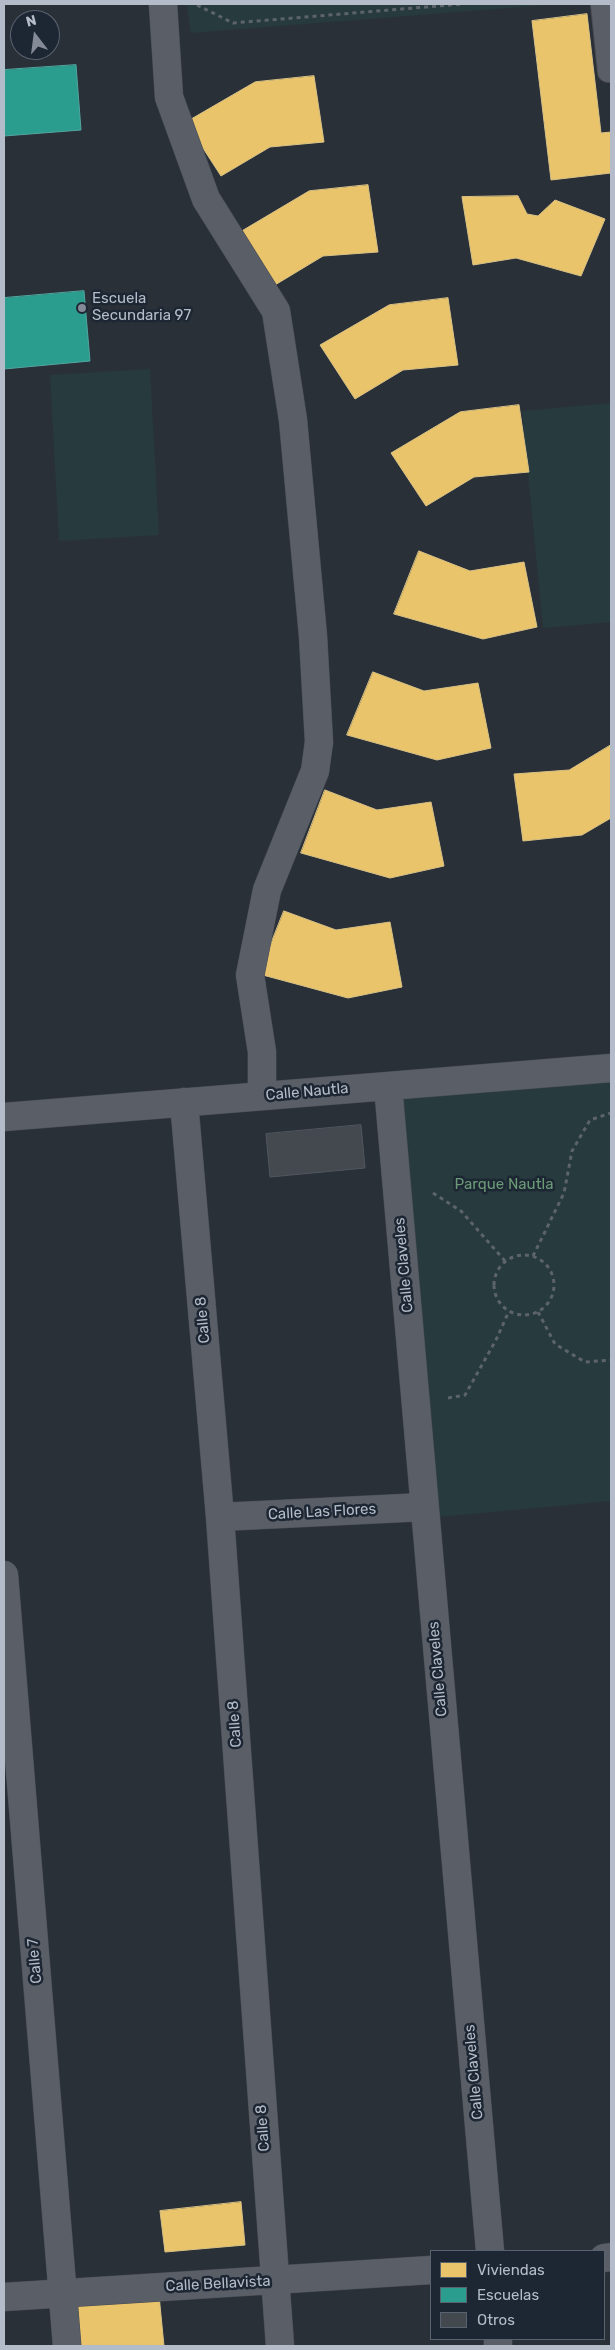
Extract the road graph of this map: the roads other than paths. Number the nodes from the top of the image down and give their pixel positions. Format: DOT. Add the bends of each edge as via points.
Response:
graph roads {
  1 [pos="163,4"];
  2 [pos="601,4"];
  3 [pos="608,72"];
  4 [pos="611,1074"];
  5 [pos="388,1086"];
  6 [pos="262,1096"];
  7 [pos="184,1102"];
  8 [pos="4,1117"];
  9 [pos="424,1507"];
  10 [pos="220,1518"];
  11 [pos="4,1575"];
  12 [pos="490,2250"];
  13 [pos="430,2270"];
  14 [pos="274,2281"];
  15 [pos="63,2294"];
  16 [pos="4,2297"];
  17 [pos="67,2346"];
  18 [pos="280,2346"];
  1 -- 6 [label="street" via="169,97 206,199 276,311 293,420 310,606 319,742 315,771 267,890 250,974 262,1052"];
  2 -- 3 [label="lane"];
  4 -- 5 [label="street, Calle Nautla"];
  5 -- 6 [label="street, Calle Nautla"];
  5 -- 9 [label="street, Calle Claveles"];
  6 -- 7 [label="street, Calle Nautla"];
  7 -- 8 [label="street, Calle Nautla"];
  7 -- 10 [label="street, Calle 8"];
  9 -- 10 [label="street, Calle Las Flores"];
  9 -- 12 [label="street, Calle Claveles"];
  10 -- 14 [label="street, Calle 8"];
  11 -- 15 [label="street, Calle 7"];
  13 -- 14 [label="street, Calle Bellavista"];
  14 -- 15 [label="street, Calle Bellavista"];
  14 -- 18 [label="street, Calle 8"];
  15 -- 16 [label="street, Calle Bellavista"];
  15 -- 17 [label="street, Calle 7"];
}
